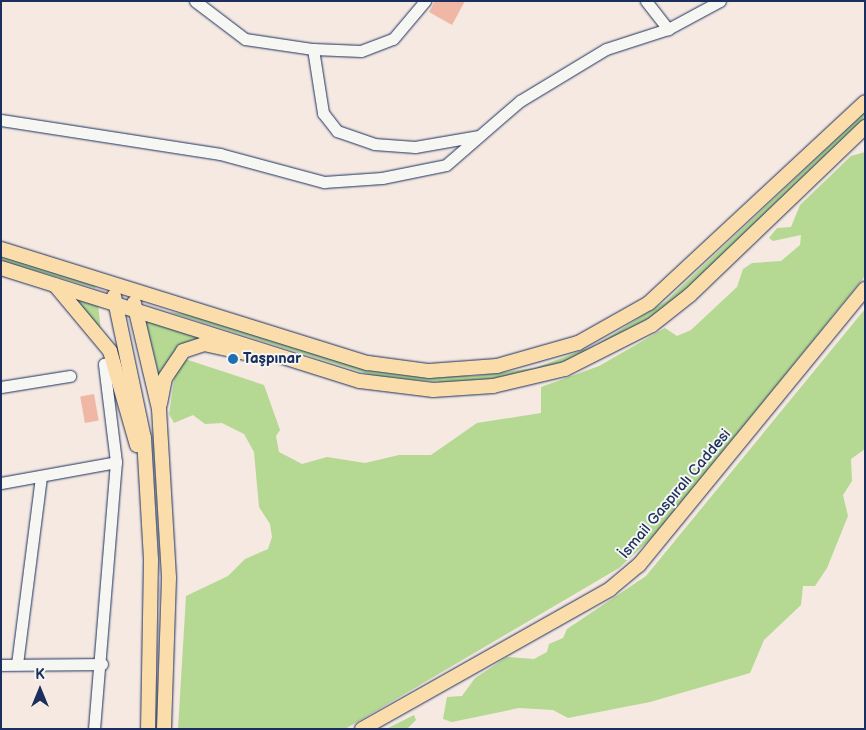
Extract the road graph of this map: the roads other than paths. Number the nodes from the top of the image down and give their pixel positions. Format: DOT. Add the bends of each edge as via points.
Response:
graph roads {
  1 [pos="195,1"];
  2 [pos="425,1"];
  3 [pos="646,1"];
  4 [pos="720,1"];
  5 [pos="668,29"];
  6 [pos="313,49"];
  7 [pos="865,102"];
  8 [pos="1,120"];
  9 [pos="865,127"];
  10 [pos="480,136"];
  11 [pos="1,249"];
  12 [pos="1,268"];
  13 [pos="110,280"];
  14 [pos="52,283"];
  15 [pos="132,288"];
  16 [pos="865,290"];
  17 [pos="865,301"];
  18 [pos="116,302"];
  19 [pos="135,309"];
  20 [pos="848,309"];
  21 [pos="104,364"];
  22 [pos="340,375"];
  23 [pos="70,376"];
  24 [pos="1,387"];
  25 [pos="159,410"];
  26 [pos="116,462"];
  27 [pos="41,477"];
  28 [pos="1,483"];
  29 [pos="147,484"];
  30 [pos="1,664"];
  31 [pos="17,664"];
  32 [pos="102,664"];
  33 [pos="94,729"];
  34 [pos="148,729"];
  35 [pos="164,729"];
  36 [pos="362,729"];
  1 -- 6 [label="street" via="245,39"];
  2 -- 6 [label="street" via="393,39 361,52"];
  3 -- 5 [label="street"];
  4 -- 5 [label="street"];
  5 -- 10 [label="street" via="606,49 520,101"];
  6 -- 10 [label="street" via="323,113 337,131 374,144 415,147"];
  7 -- 15 [label="main road" via="649,303 578,343 515,363 450,371 374,364"];
  8 -- 10 [label="street" via="220,154 324,182 382,178 446,165"];
  9 -- 22 [label="main road" via="686,299 609,350 549,374 474,388 413,389"];
  11 -- 13 [label="main road"];
  12 -- 14 [label="main road"];
  13 -- 15 [label="main road"];
  13 -- 18 [label="main road"];
  14 -- 18 [label="main road"];
  14 -- 29 [label="main road" via="81,311 110,351"];
  15 -- 19 [label="main road"];
  16 -- 20 [label="main road, İsmail Gaspıralı Caddesi"];
  17 -- 20 [label="street"];
  18 -- 19 [label="main road"];
  18 -- 29 [label="main road" via="139,402"];
  19 -- 22 [label="main road"];
  19 -- 25 [label="main road"];
  20 -- 36 [label="main road, İsmail Gaspıralı Caddesi" via="639,565 610,590"];
  21 -- 26 [label="street"];
  22 -- 25 [label="main road" via="204,344 175,358 165,378"];
  23 -- 24 [label="street"];
  25 -- 35 [label="main road" via="169,578"];
  26 -- 27 [label="street"];
  26 -- 32 [label="street"];
  27 -- 28 [label="street"];
  27 -- 31 [label="street"];
  29 -- 34 [label="main road" via="151,560"];
  30 -- 31 [label="street"];
  31 -- 32 [label="street"];
  32 -- 33 [label="street"];
}
